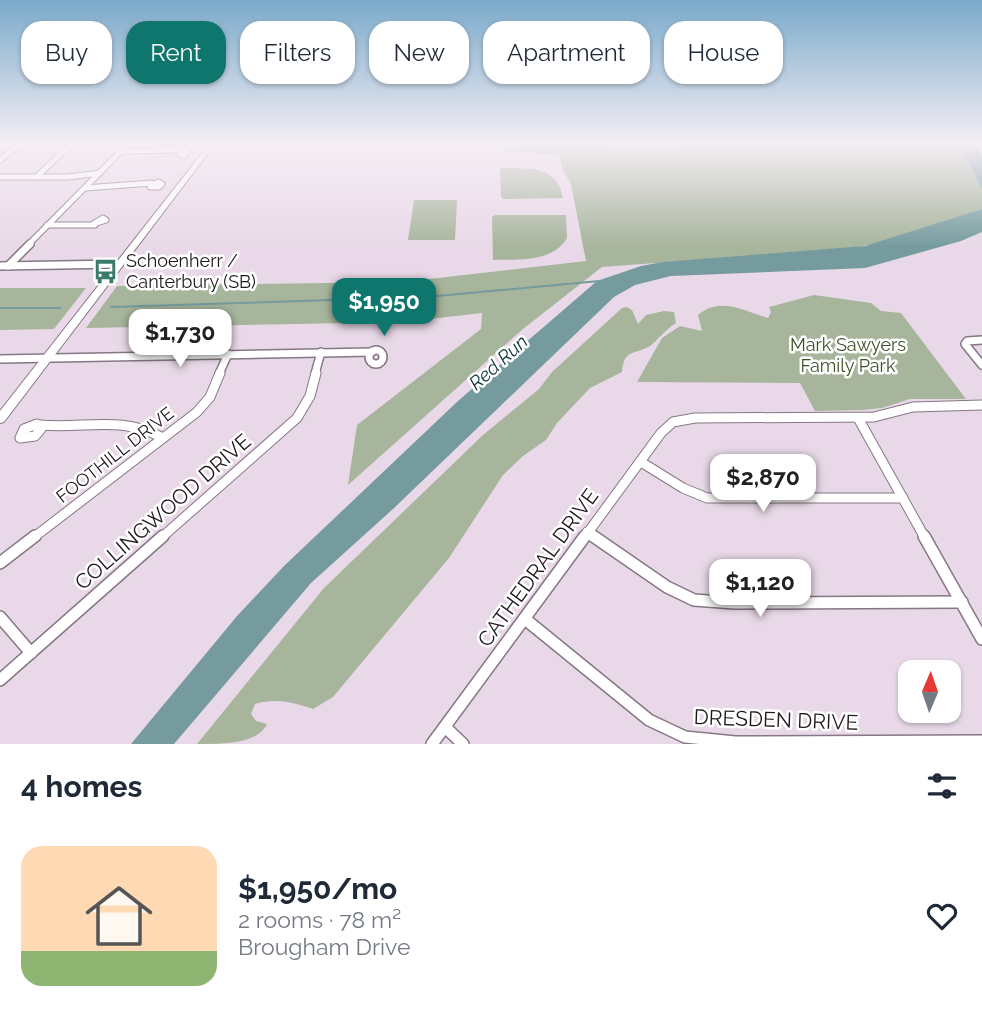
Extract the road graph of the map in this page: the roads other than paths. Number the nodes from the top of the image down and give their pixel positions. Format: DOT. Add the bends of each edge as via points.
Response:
graph roads {
  1 [pos="95,178"];
  2 [pos="186,178"];
  3 [pos="149,185"];
  4 [pos="85,188"];
  5 [pos="94,223"];
  6 [pos="47,225"];
  7 [pos="119,264"];
  8 [pos="4,266"];
  9 [pos="982,340"];
  10 [pos="321,352"];
  11 [pos="228,354"];
  12 [pos="367,354"];
  13 [pos="46,358"];
  14 [pos="0,359"];
  15 [pos="982,365"];
  16 [pos="982,405"];
  17 [pos="858,418"];
  18 [pos="0,419"];
  19 [pos="39,429"];
  20 [pos="163,438"];
  21 [pos="640,462"];
  22 [pos="904,498"];
  23 [pos="587,532"];
  24 [pos="0,563"];
  25 [pos="962,602"];
  26 [pos="0,617"];
  27 [pos="525,619"];
  28 [pos="982,639"];
  29 [pos="32,653"];
  30 [pos="0,680"];
  31 [pos="445,727"];
  32 [pos="982,741"];
  33 [pos="432,744"];
  34 [pos="463,744"];
  1 -- 4 [label="street"];
  2 -- 7 [label="main road"];
  3 -- 4 [label="street"];
  4 -- 6 [label="street"];
  5 -- 6 [label="street"];
  6 -- 8 [label="street"];
  7 -- 8 [label="street"];
  7 -- 13 [label="main road"];
  9 -- 15 [label="street" via="965,342"];
  10 -- 11 [label="street"];
  10 -- 12 [label="street"];
  10 -- 29 [label="street, COLLINGWOOD DRIVE" via="308,402 297,418"];
  11 -- 13 [label="street"];
  11 -- 20 [label="street, FOOTHILL DRIVE" via="210,397"];
  13 -- 14 [label="street"];
  13 -- 18 [label="main road"];
  16 -- 17 [label="street" via="921,406"];
  17 -- 21 [label="street, CATHEDRAL DRIVE" via="680,419 667,426"];
  17 -- 22 [label="street"];
  19 -- 20 [label="street" via="126,423 143,426"];
  20 -- 24 [label="street, FOOTHILL DRIVE"];
  21 -- 22 [label="street" via="707,498"];
  21 -- 23 [label="street, CATHEDRAL DRIVE"];
  22 -- 25 [label="street"];
  23 -- 25 [label="street" via="667,587 694,600"];
  23 -- 27 [label="street, CATHEDRAL DRIVE"];
  25 -- 28 [label="street"];
  26 -- 29 [label="street"];
  27 -- 31 [label="street, CATHEDRAL DRIVE"];
  27 -- 32 [label="street, DRESDEN DRIVE" via="649,720 685,737 735,742"];
  29 -- 30 [label="street, COLLINGWOOD DRIVE"];
  31 -- 33 [label="street, CATHEDRAL DRIVE"];
  31 -- 34 [label="street"];
}
